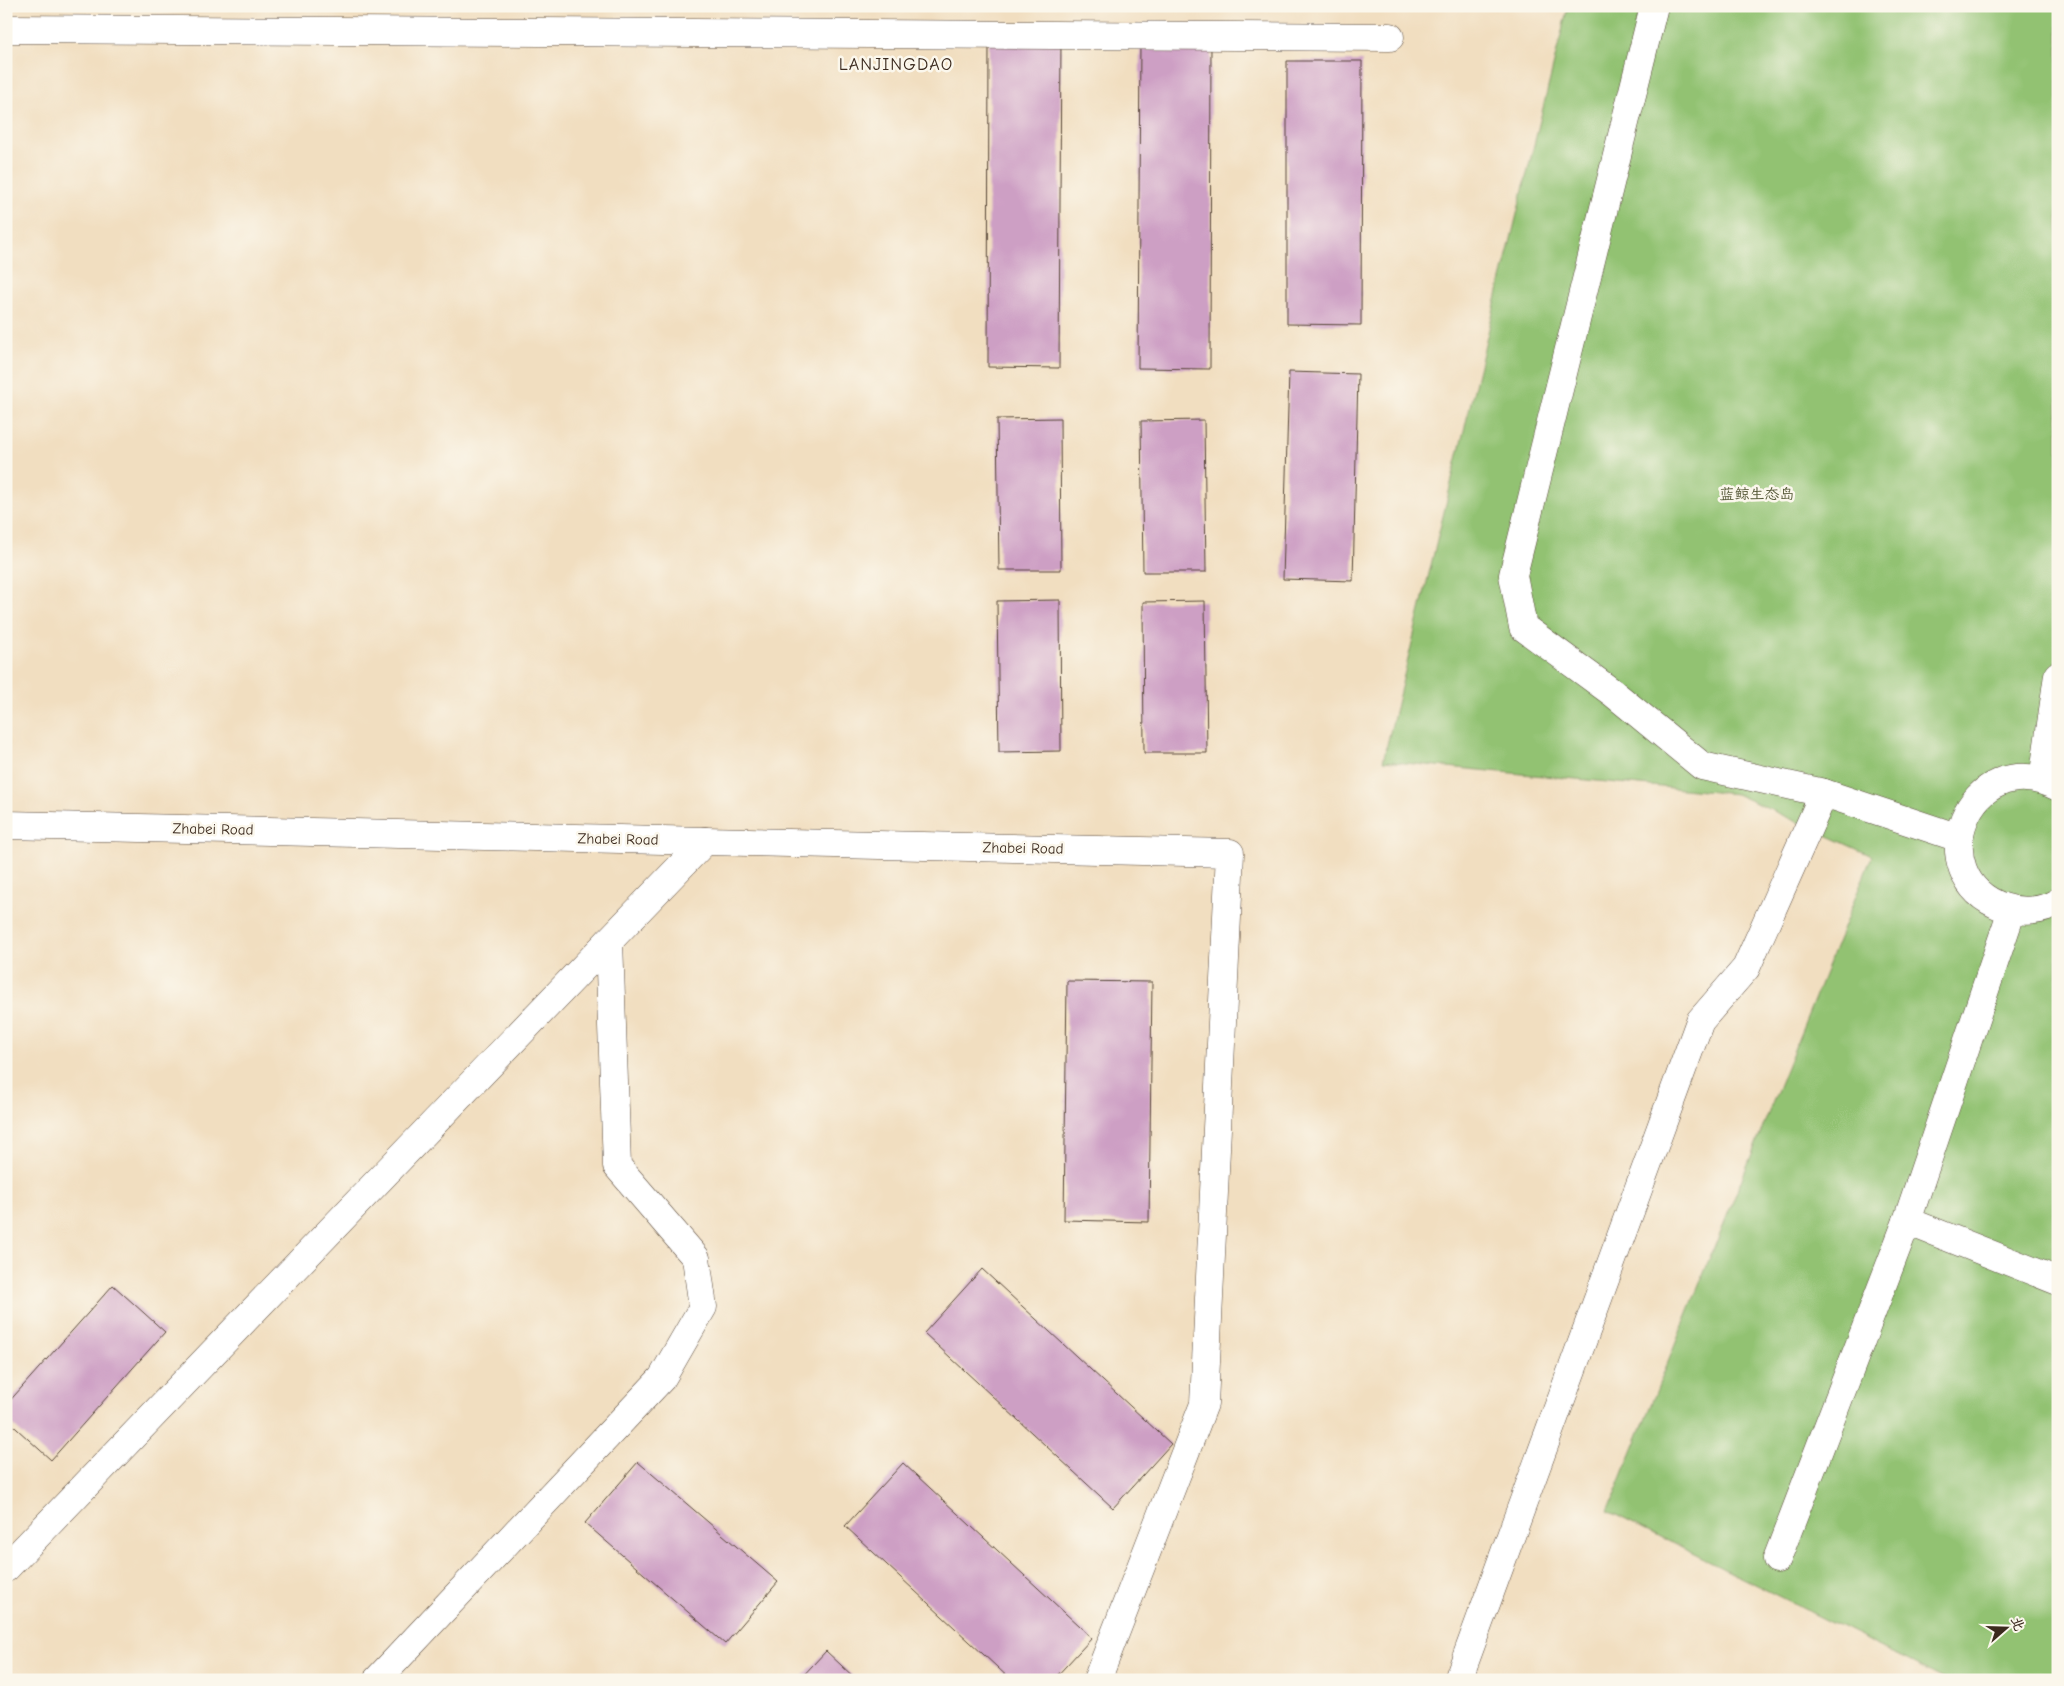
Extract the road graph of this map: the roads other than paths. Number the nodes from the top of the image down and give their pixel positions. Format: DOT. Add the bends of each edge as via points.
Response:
graph roads {
  1 [pos="1654,6"];
  2 [pos="6,29"];
  3 [pos="1390,37"];
  4 [pos="2058,674"];
  5 [pos="2051,784"];
  6 [pos="1824,792"];
  7 [pos="6,825"];
  8 [pos="1958,838"];
  9 [pos="705,841"];
  10 [pos="2058,902"];
  11 [pos="2012,910"];
  12 [pos="609,941"];
  13 [pos="1907,1222"];
  14 [pos="2058,1281"];
  15 [pos="1777,1559"];
  16 [pos="6,1568"];
  17 [pos="378,1680"];
  18 [pos="1097,1680"];
  19 [pos="1458,1680"];
  1 -- 6 [label="street" via="1513,575 1523,627 1613,693 1702,766"];
  2 -- 3 [label="street"];
  4 -- 5 [label="street"];
  5 -- 8 [label="street" via="2024,778 2005,781 1988,789 1973,802 1963,819"];
  6 -- 8 [label="street"];
  6 -- 19 [label="street" via="1746,968 1700,1021"];
  7 -- 9 [label="street, Zhabei Road"];
  8 -- 11 [label="street" via="1966,876 1993,903"];
  9 -- 12 [label="street"];
  9 -- 18 [label="street, Zhabei Road" via="1230,853 1204,1404"];
  10 -- 11 [label="street" via="2034,910"];
  11 -- 13 [label="street"];
  12 -- 16 [label="street"];
  12 -- 17 [label="street" via="616,1166 696,1258 703,1307 662,1378"];
  13 -- 14 [label="street"];
  13 -- 15 [label="street"];
}
